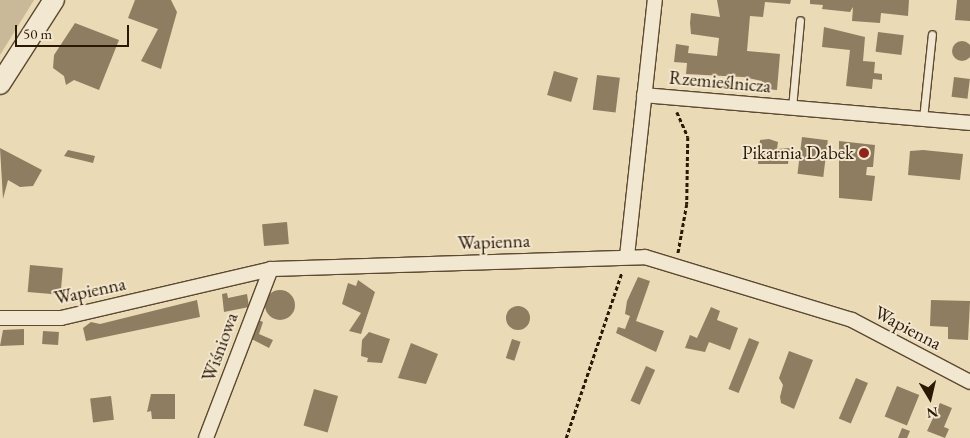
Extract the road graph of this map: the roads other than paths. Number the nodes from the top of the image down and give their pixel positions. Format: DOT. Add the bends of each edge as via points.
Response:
graph roads {
  1 [pos="54,0"];
  2 [pos="655,0"];
  3 [pos="800,20"];
  4 [pos="932,34"];
  5 [pos="0,84"];
  6 [pos="644,95"];
  7 [pos="792,108"];
  8 [pos="923,119"];
  9 [pos="970,123"];
  10 [pos="627,256"];
  11 [pos="271,269"];
  12 [pos="0,318"];
  13 [pos="970,382"];
  14 [pos="206,438"];
  1 -- 5 [label="street"];
  2 -- 6 [label="street"];
  3 -- 7 [label="lane, Rzemieślnicza"];
  4 -- 8 [label="lane"];
  6 -- 7 [label="street, Rzemieślnicza"];
  6 -- 10 [label="street"];
  7 -- 8 [label="street, Rzemieślnicza"];
  8 -- 9 [label="street, Rzemieślnicza"];
  10 -- 11 [label="street, Wapienna"];
  10 -- 13 [label="street, Wapienna" via="676,263 852,320"];
  11 -- 12 [label="street, Wapienna" via="61,318"];
  11 -- 14 [label="street, Wiśniowa"];
}
